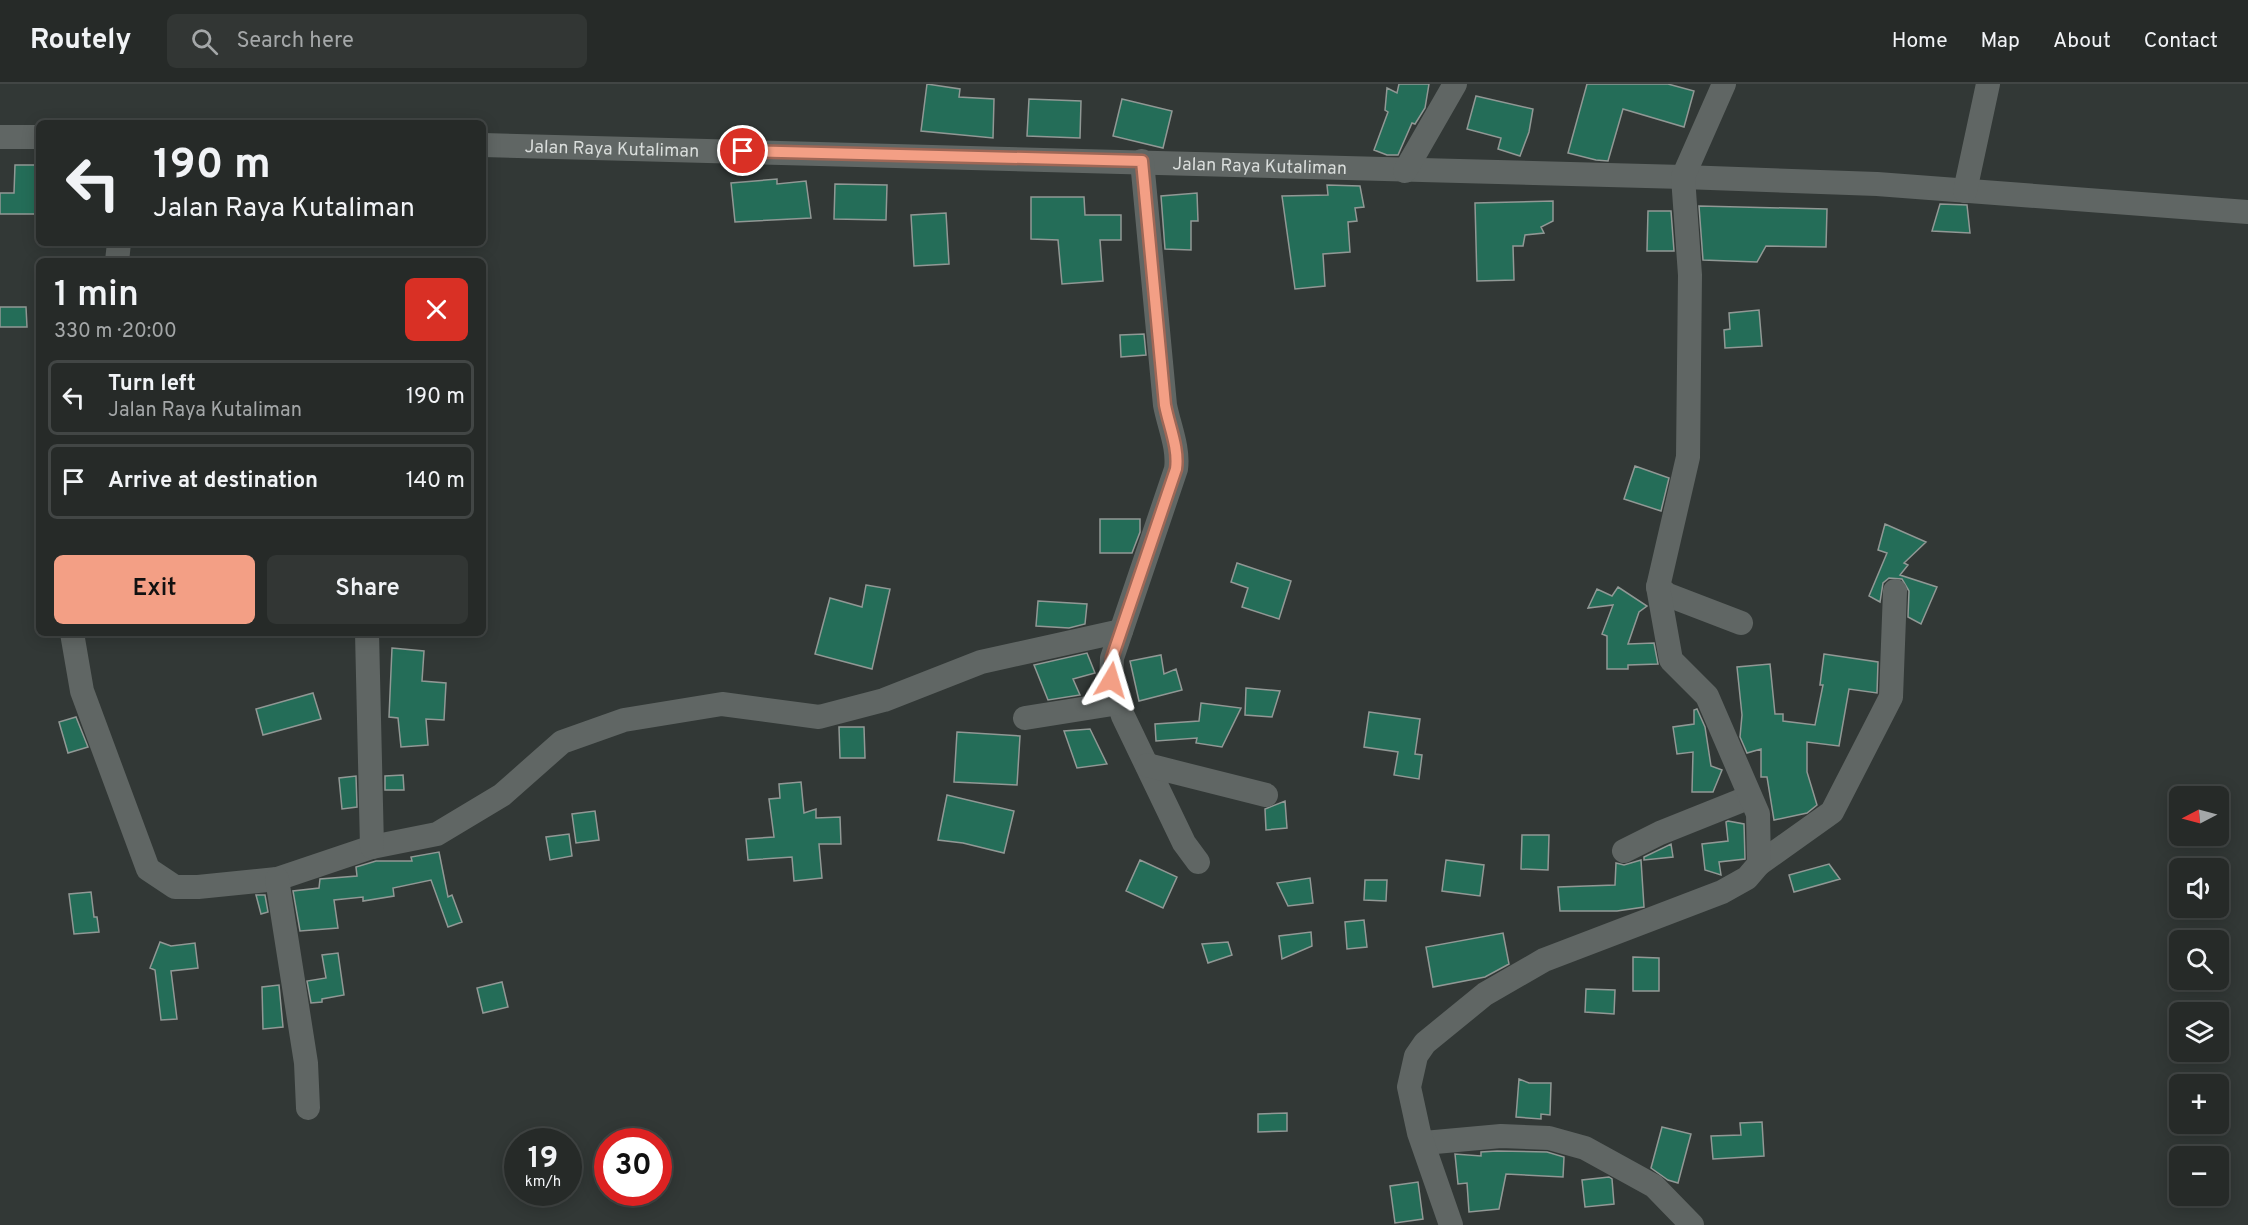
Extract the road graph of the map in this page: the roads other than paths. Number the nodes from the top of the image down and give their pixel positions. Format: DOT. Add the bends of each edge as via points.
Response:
graph roads {
  1 [pos="1455,84"];
  2 [pos="1724,84"];
  3 [pos="1988,84"];
  4 [pos="0,137"];
  5 [pos="36,137"];
  6 [pos="486,145"];
  7 [pos="1142,161"];
  8 [pos="1405,171"];
  9 [pos="1683,177"];
  10 [pos="1965,191"];
  11 [pos="2248,212"];
  12 [pos="1658,587"];
  13 [pos="1895,591"];
  14 [pos="1741,623"];
  15 [pos="1121,631"];
  16 [pos="73,636"];
  17 [pos="367,636"];
  18 [pos="1119,703"];
  19 [pos="1025,718"];
  20 [pos="1147,765"];
  21 [pos="1266,795"];
  22 [pos="1750,797"];
  23 [pos="372,847"];
  24 [pos="1624,851"];
  25 [pos="1198,862"];
  26 [pos="1759,864"];
  27 [pos="277,879"];
  28 [pos="308,1108"];
  29 [pos="1424,1143"];
  30 [pos="1451,1225"];
  31 [pos="1692,1225"];
  1 -- 8 [label="street"];
  2 -- 9 [label="street"];
  3 -- 10 [label="street"];
  4 -- 5 [label="street"];
  6 -- 7 [label="street, Jalan Raya Kutaliman"];
  7 -- 8 [label="street, Jalan Raya Kutaliman"];
  7 -- 15 [label="street" via="1165,405 1178,454"];
  8 -- 9 [label="street, Jalan Raya Kutaliman"];
  9 -- 10 [label="street, Jalan Raya Kutaliman"];
  9 -- 12 [label="street" via="1690,274 1688,457"];
  10 -- 11 [label="street, Jalan Raya Kutaliman"];
  12 -- 14 [label="street" via="1668,595"];
  12 -- 22 [label="street" via="1671,660 1707,696"];
  13 -- 26 [label="street" via="1890,697 1833,812"];
  15 -- 18 [label="street" via="1112,658 1111,680"];
  15 -- 23 [label="street" via="981,662 884,700 819,717 722,704 624,720 562,742 502,795 437,834"];
  16 -- 27 [label="street" via="82,692 148,869 175,886"];
  17 -- 23 [label="street"];
  18 -- 19 [label="street"];
  18 -- 20 [label="street"];
  20 -- 21 [label="street"];
  20 -- 25 [label="street" via="1184,843"];
  22 -- 24 [label="street"];
  22 -- 26 [label="street" via="1758,814"];
  23 -- 27 [label="street"];
  26 -- 29 [label="street" via="1747,878 1722,892 1544,960 1485,994 1449,1023 1425,1044 1411,1073 1411,1098"];
  27 -- 28 [label="street" via="306,1063"];
  29 -- 30 [label="street"];
  29 -- 31 [label="street" via="1501,1136 1549,1138 1585,1148 1654,1186"];
}
